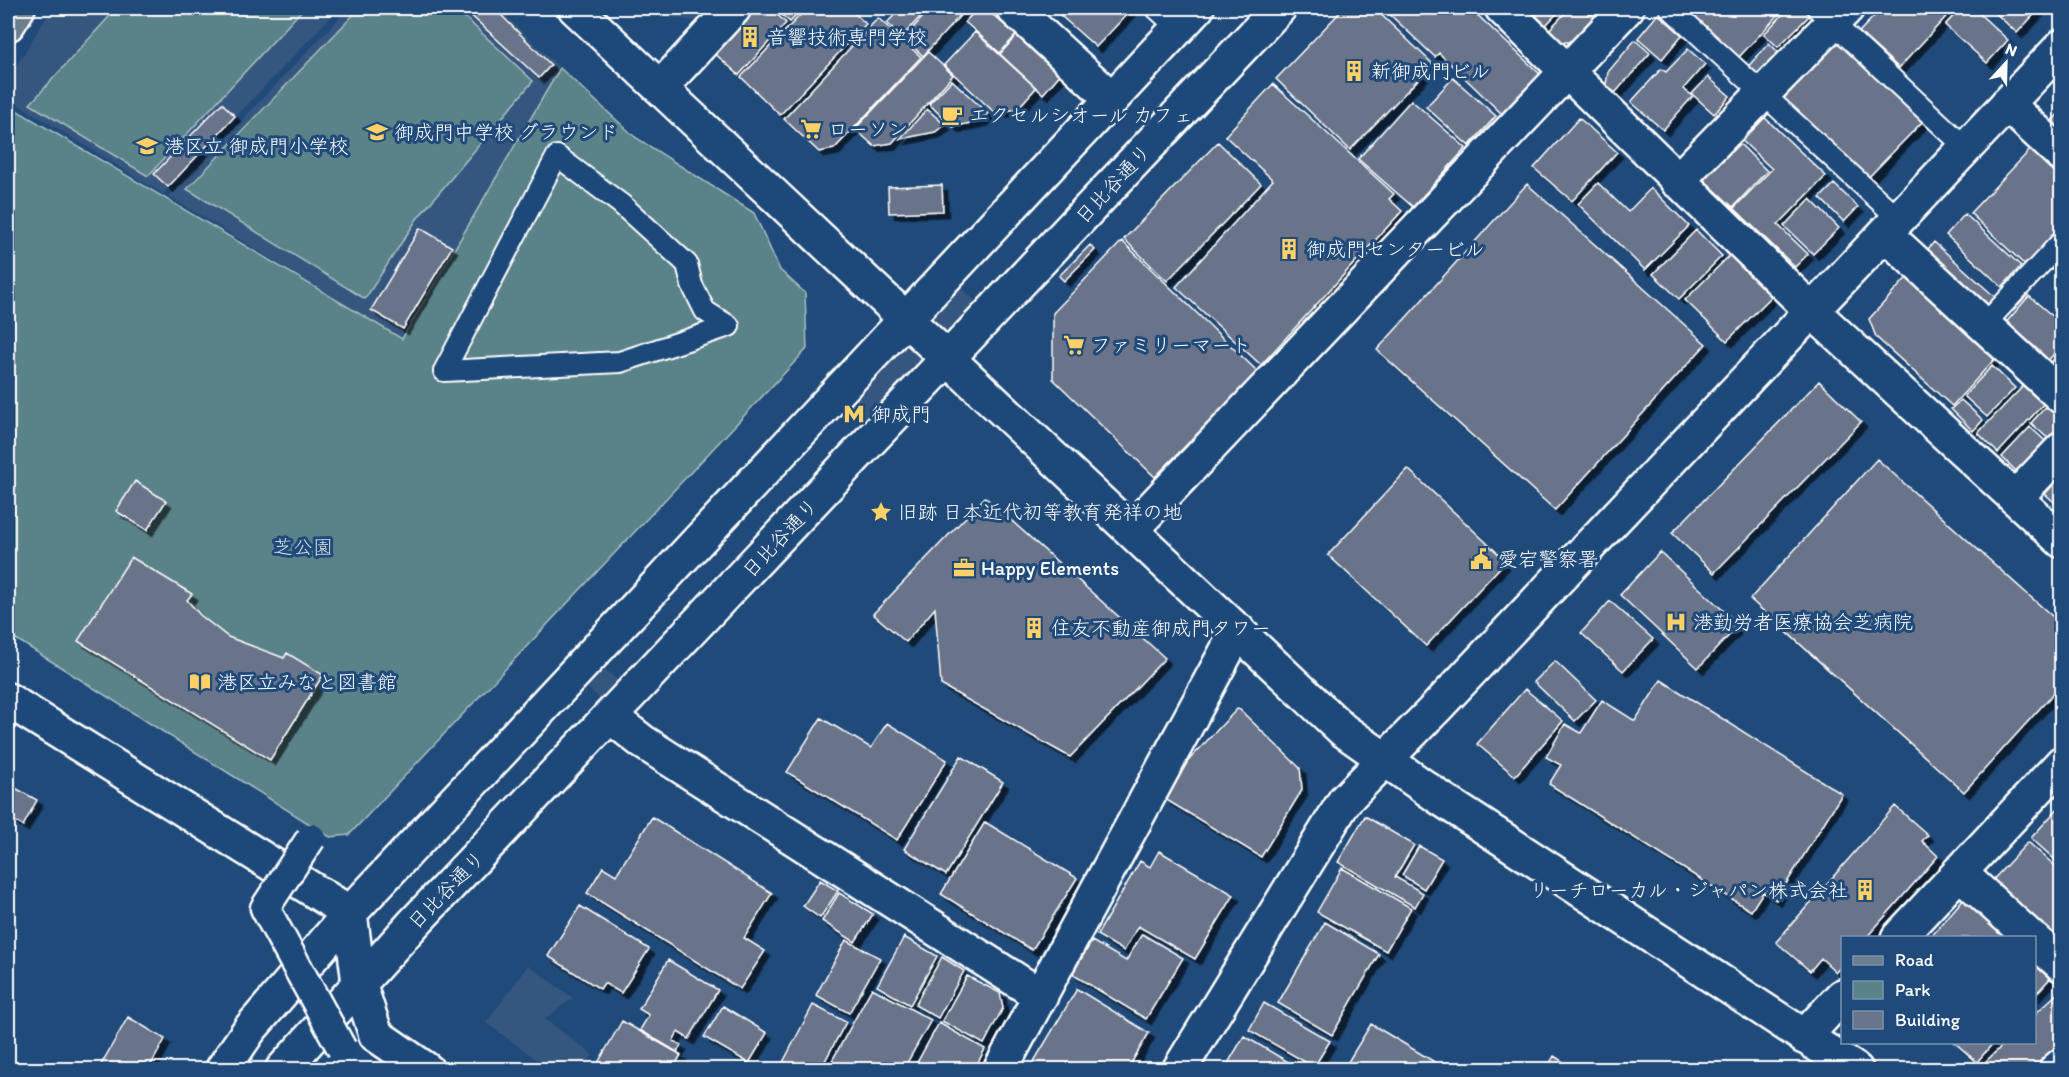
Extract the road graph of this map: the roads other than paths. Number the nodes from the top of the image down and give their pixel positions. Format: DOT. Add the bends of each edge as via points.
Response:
graph roads {
  1 [pos="18,8"];
  2 [pos="575,8"];
  3 [pos="734,8"];
  4 [pos="1013,8"];
  5 [pos="1280,8"];
  6 [pos="1502,8"];
  7 [pos="1627,8"];
  8 [pos="1670,8"];
  9 [pos="1833,12"];
  10 [pos="1177,14"];
  11 [pos="8,24"];
  12 [pos="2061,46"];
  13 [pos="1567,70"];
  14 [pos="661,87"];
  15 [pos="1763,93"];
  16 [pos="1112,99"];
  17 [pos="2007,104"];
  18 [pos="1966,148"];
  19 [pos="2061,155"];
  20 [pos="1677,181"];
  21 [pos="1892,226"];
  22 [pos="2058,252"];
  23 [pos="1812,311"];
  24 [pos="906,321"];
  25 [pos="1984,325"];
  26 [pos="729,326"];
  27 [pos="947,359"];
  28 [pos="2061,397"];
  29 [pos="2061,448"];
  30 [pos="2015,498"];
  31 [pos="1131,530"];
  32 [pos="2061,541"];
  33 [pos="1238,630"];
  34 [pos="8,700"];
  35 [pos="611,717"];
  36 [pos="1386,761"];
  37 [pos="2061,763"];
  38 [pos="311,838"];
  39 [pos="1959,872"];
  40 [pos="350,913"];
  41 [pos="414,923"];
  42 [pos="1900,936"];
  43 [pos="2030,936"];
  44 [pos="2036,942"];
  45 [pos="2061,965"];
  46 [pos="359,982"];
  47 [pos="1041,996"];
  48 [pos="1841,997"];
  49 [pos="1804,1037"];
  50 [pos="342,1049"];
  51 [pos="2061,1065"];
  52 [pos="222,1070"];
  53 [pos="282,1070"];
  54 [pos="427,1070"];
  55 [pos="1000,1070"];
  56 [pos="1179,1070"];
  57 [pos="1856,1070"];
  58 [pos="2056,1070"];
  1 -- 11 [label="main road"];
  2 -- 14 [label="street"];
  3 -- 14 [label="street"];
  4 -- 16 [label="street"];
  5 -- 27 [label="street, 日比谷通り"];
  6 -- 13 [label="street"];
  7 -- 13 [label="street"];
  8 -- 15 [label="lane"];
  9 -- 15 [label="street"];
  9 -- 18 [label="lane"];
  10 -- 16 [label="street"];
  12 -- 17 [label="street"];
  13 -- 20 [label="street"];
  13 -- 31 [label="street"];
  14 -- 24 [label="street"];
  15 -- 20 [label="street"];
  15 -- 21 [label="lane"];
  16 -- 24 [label="street"];
  17 -- 18 [label="street"];
  17 -- 19 [label="street"];
  18 -- 21 [label="street"];
  20 -- 23 [label="street"];
  21 -- 23 [label="street"];
  21 -- 25 [label="street"];
  22 -- 25 [label="lane"];
  23 -- 30 [label="street"];
  23 -- 36 [label="street"];
  24 -- 27 [label="street"];
  24 -- 40 [label="street"];
  25 -- 28 [label="street"];
  26 -- 26 [label="lane" via="620,362 444,371 557,156 621,204 687,264 705,310"];
  27 -- 31 [label="street"];
  27 -- 35 [label="street, 日比谷通り"];
  29 -- 30 [label="street"];
  30 -- 32 [label="street"];
  31 -- 33 [label="street"];
  33 -- 36 [label="street" via="1343,730"];
  33 -- 47 [label="street"];
  34 -- 40 [label="street"];
  35 -- 41 [label="street, 日比谷通り"];
  35 -- 47 [label="street" via="643,742"];
  36 -- 49 [label="street"];
  36 -- 56 [label="street" via="1346,801"];
  37 -- 39 [label="street"];
  38 -- 50 [label="street, bridge" via="265,908"];
  39 -- 42 [label="street"];
  39 -- 43 [label="street"];
  40 -- 41 [label="street" via="380,928 404,928"];
  40 -- 46 [label="street"];
  40 -- 52 [label="street" via="250,1029"];
  41 -- 46 [label="street, 日比谷通り"];
  44 -- 45 [label="street"];
  46 -- 53 [label="street, 日比谷通り"];
  46 -- 54 [label="street" via="376,1035"];
  47 -- 55 [label="street"];
  48 -- 49 [label="street"];
  49 -- 57 [label="street"];
  51 -- 58 [label="street"];
}
